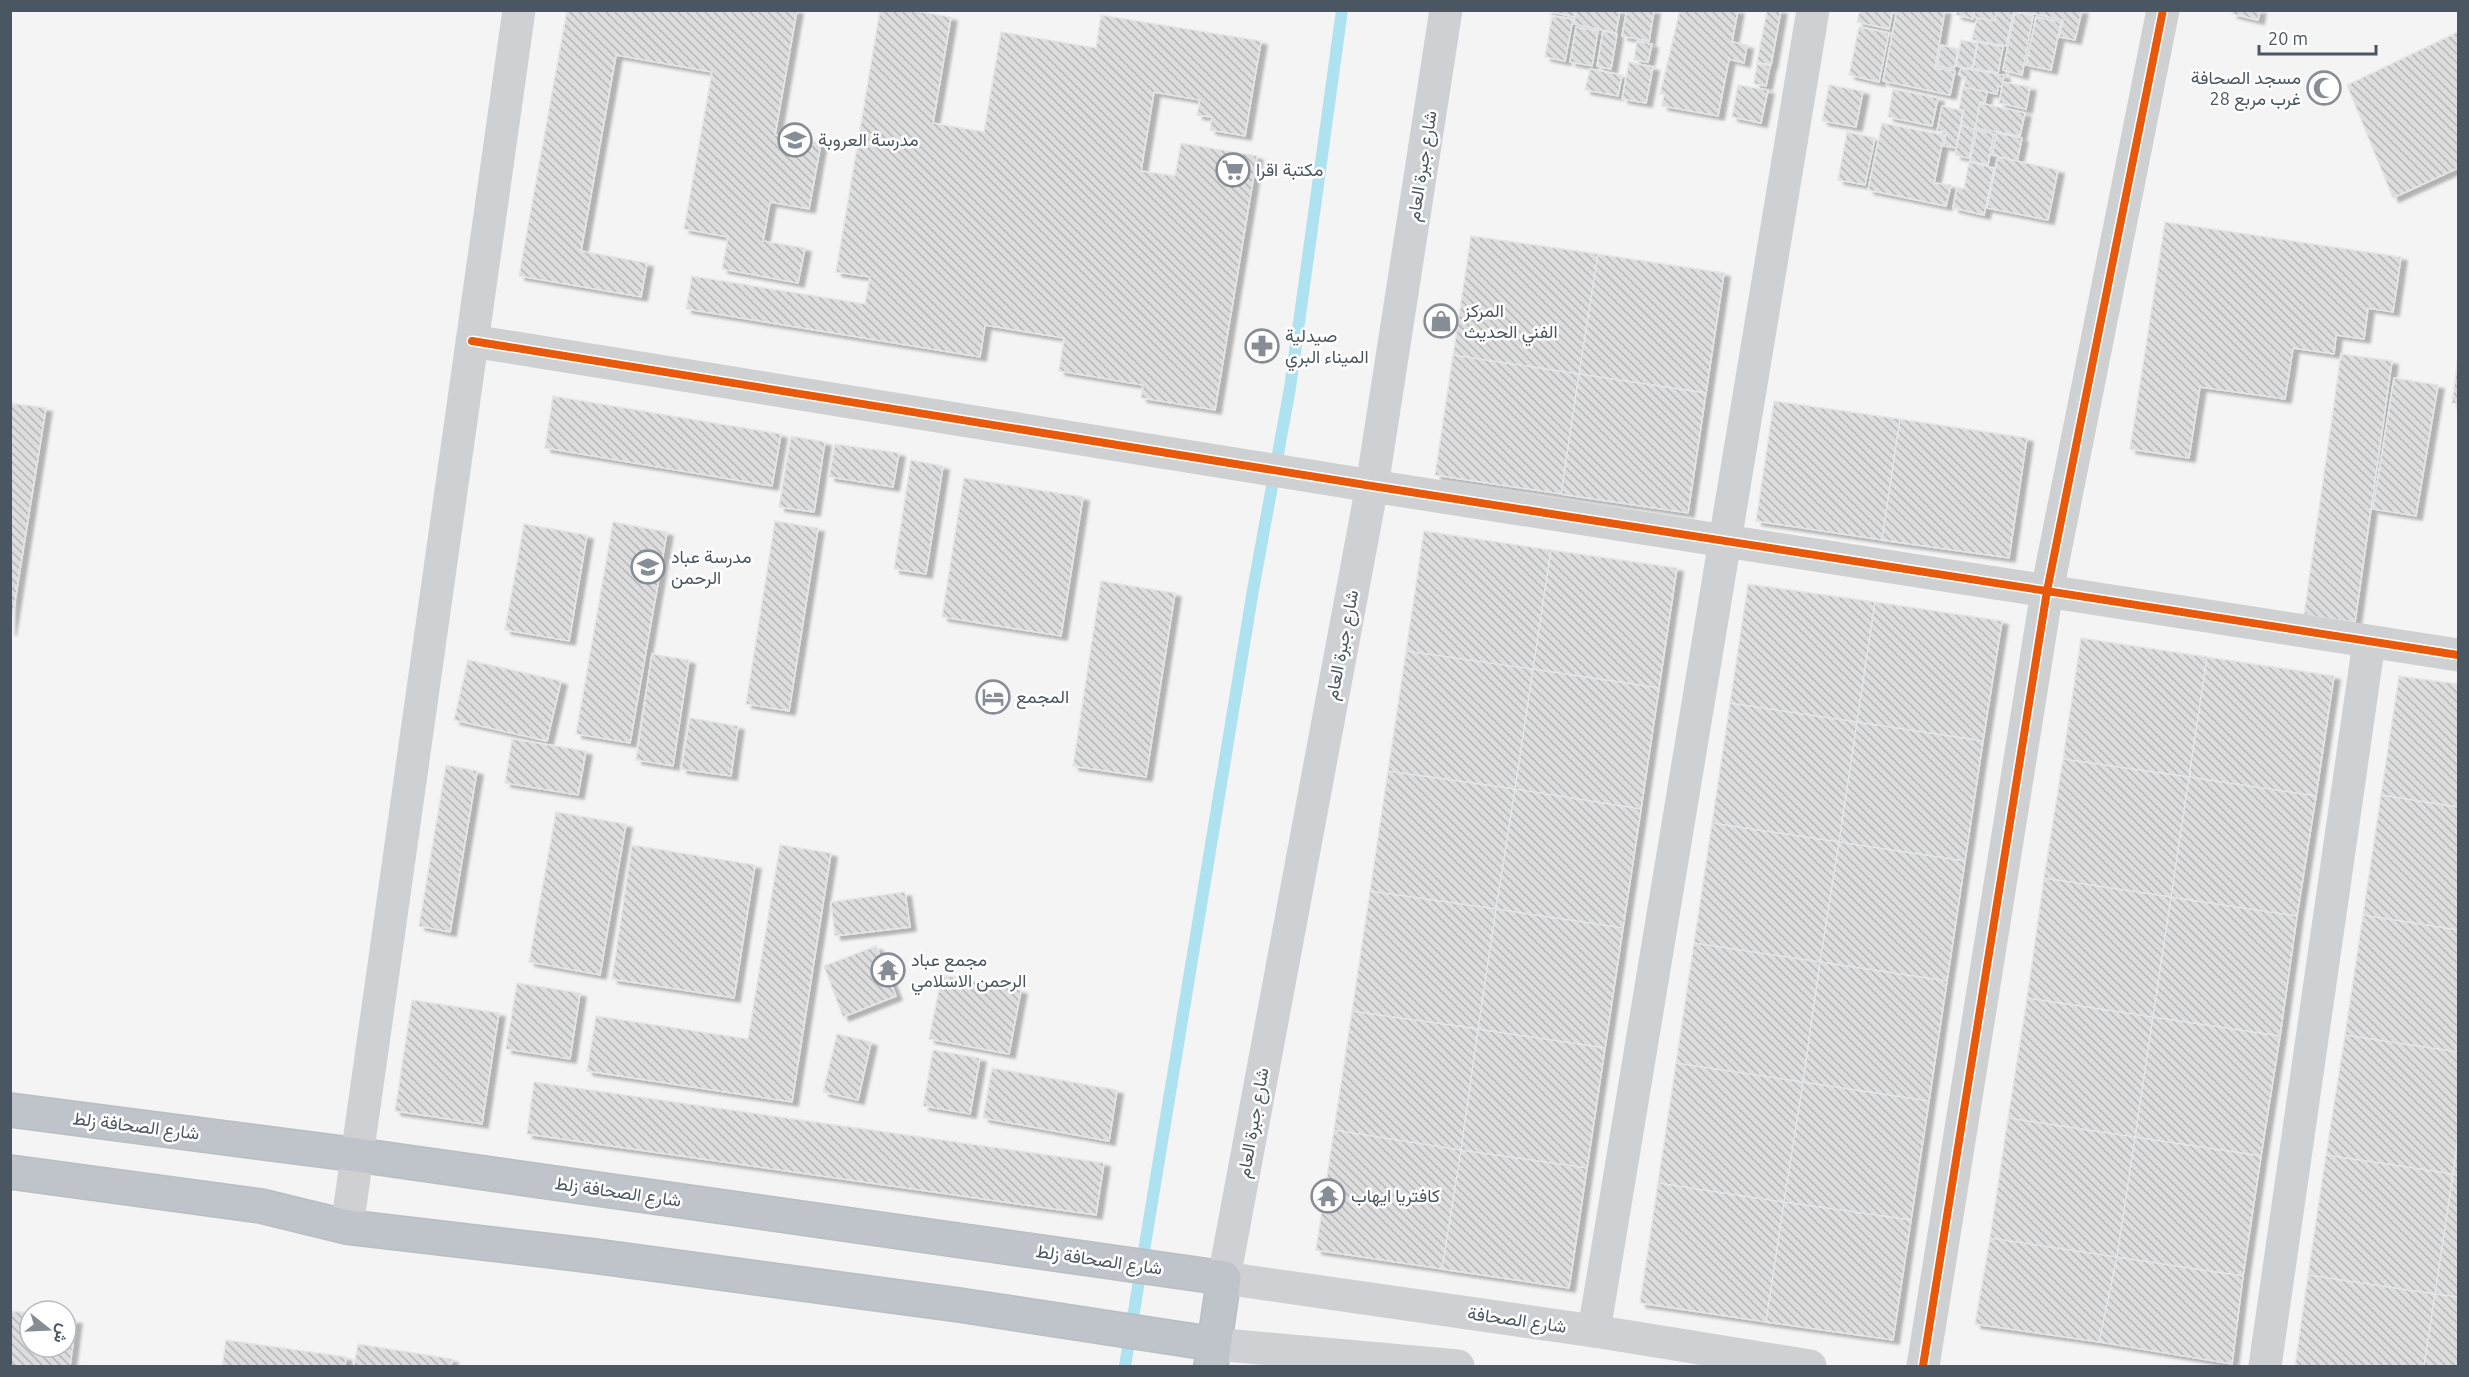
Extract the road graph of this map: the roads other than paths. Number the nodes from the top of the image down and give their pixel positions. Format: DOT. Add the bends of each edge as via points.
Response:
graph roads {
  1 [pos="519,10"];
  2 [pos="1446,10"];
  3 [pos="1813,10"];
  4 [pos="2163,10"];
  5 [pos="472,341"];
  6 [pos="1372,486"];
  7 [pos="1726,541"];
  8 [pos="2047,591"];
  9 [pos="2369,642"];
  10 [pos="2458,655"];
  11 [pos="10,1110"];
  12 [pos="357,1155"];
  13 [pos="10,1172"];
  14 [pos="347,1227"];
  15 [pos="1224,1278"];
  16 [pos="1594,1331"];
  17 [pos="1213,1355"];
  18 [pos="1458,1366"];
  19 [pos="1810,1366"];
  20 [pos="1923,1366"];
  21 [pos="2265,1366"];
  1 -- 5 [label="street"];
  2 -- 6 [label="main road, شارع جبرة العام"];
  3 -- 7 [label="street"];
  4 -- 8 [label="street"];
  5 -- 6 [label="street"];
  5 -- 12 [label="street"];
  6 -- 7 [label="street"];
  6 -- 15 [label="main road, شارع جبرة العام"];
  7 -- 8 [label="street"];
  7 -- 16 [label="street"];
  8 -- 9 [label="street"];
  8 -- 20 [label="street"];
  9 -- 10 [label="street"];
  9 -- 21 [label="street"];
  11 -- 12 [label="highway, شارع الصحافة زلط"];
  12 -- 14 [label="street"];
  12 -- 15 [label="highway, شارع الصحافة زلط"];
  13 -- 14 [label="highway" via="261,1206"];
  14 -- 17 [label="highway" via="959,1305"];
  15 -- 16 [label="main road, شارع الصحافة"];
  15 -- 17 [label="highway"];
  16 -- 19 [label="main road, شارع الصحافة"];
  17 -- 18 [label="main road"];
}
